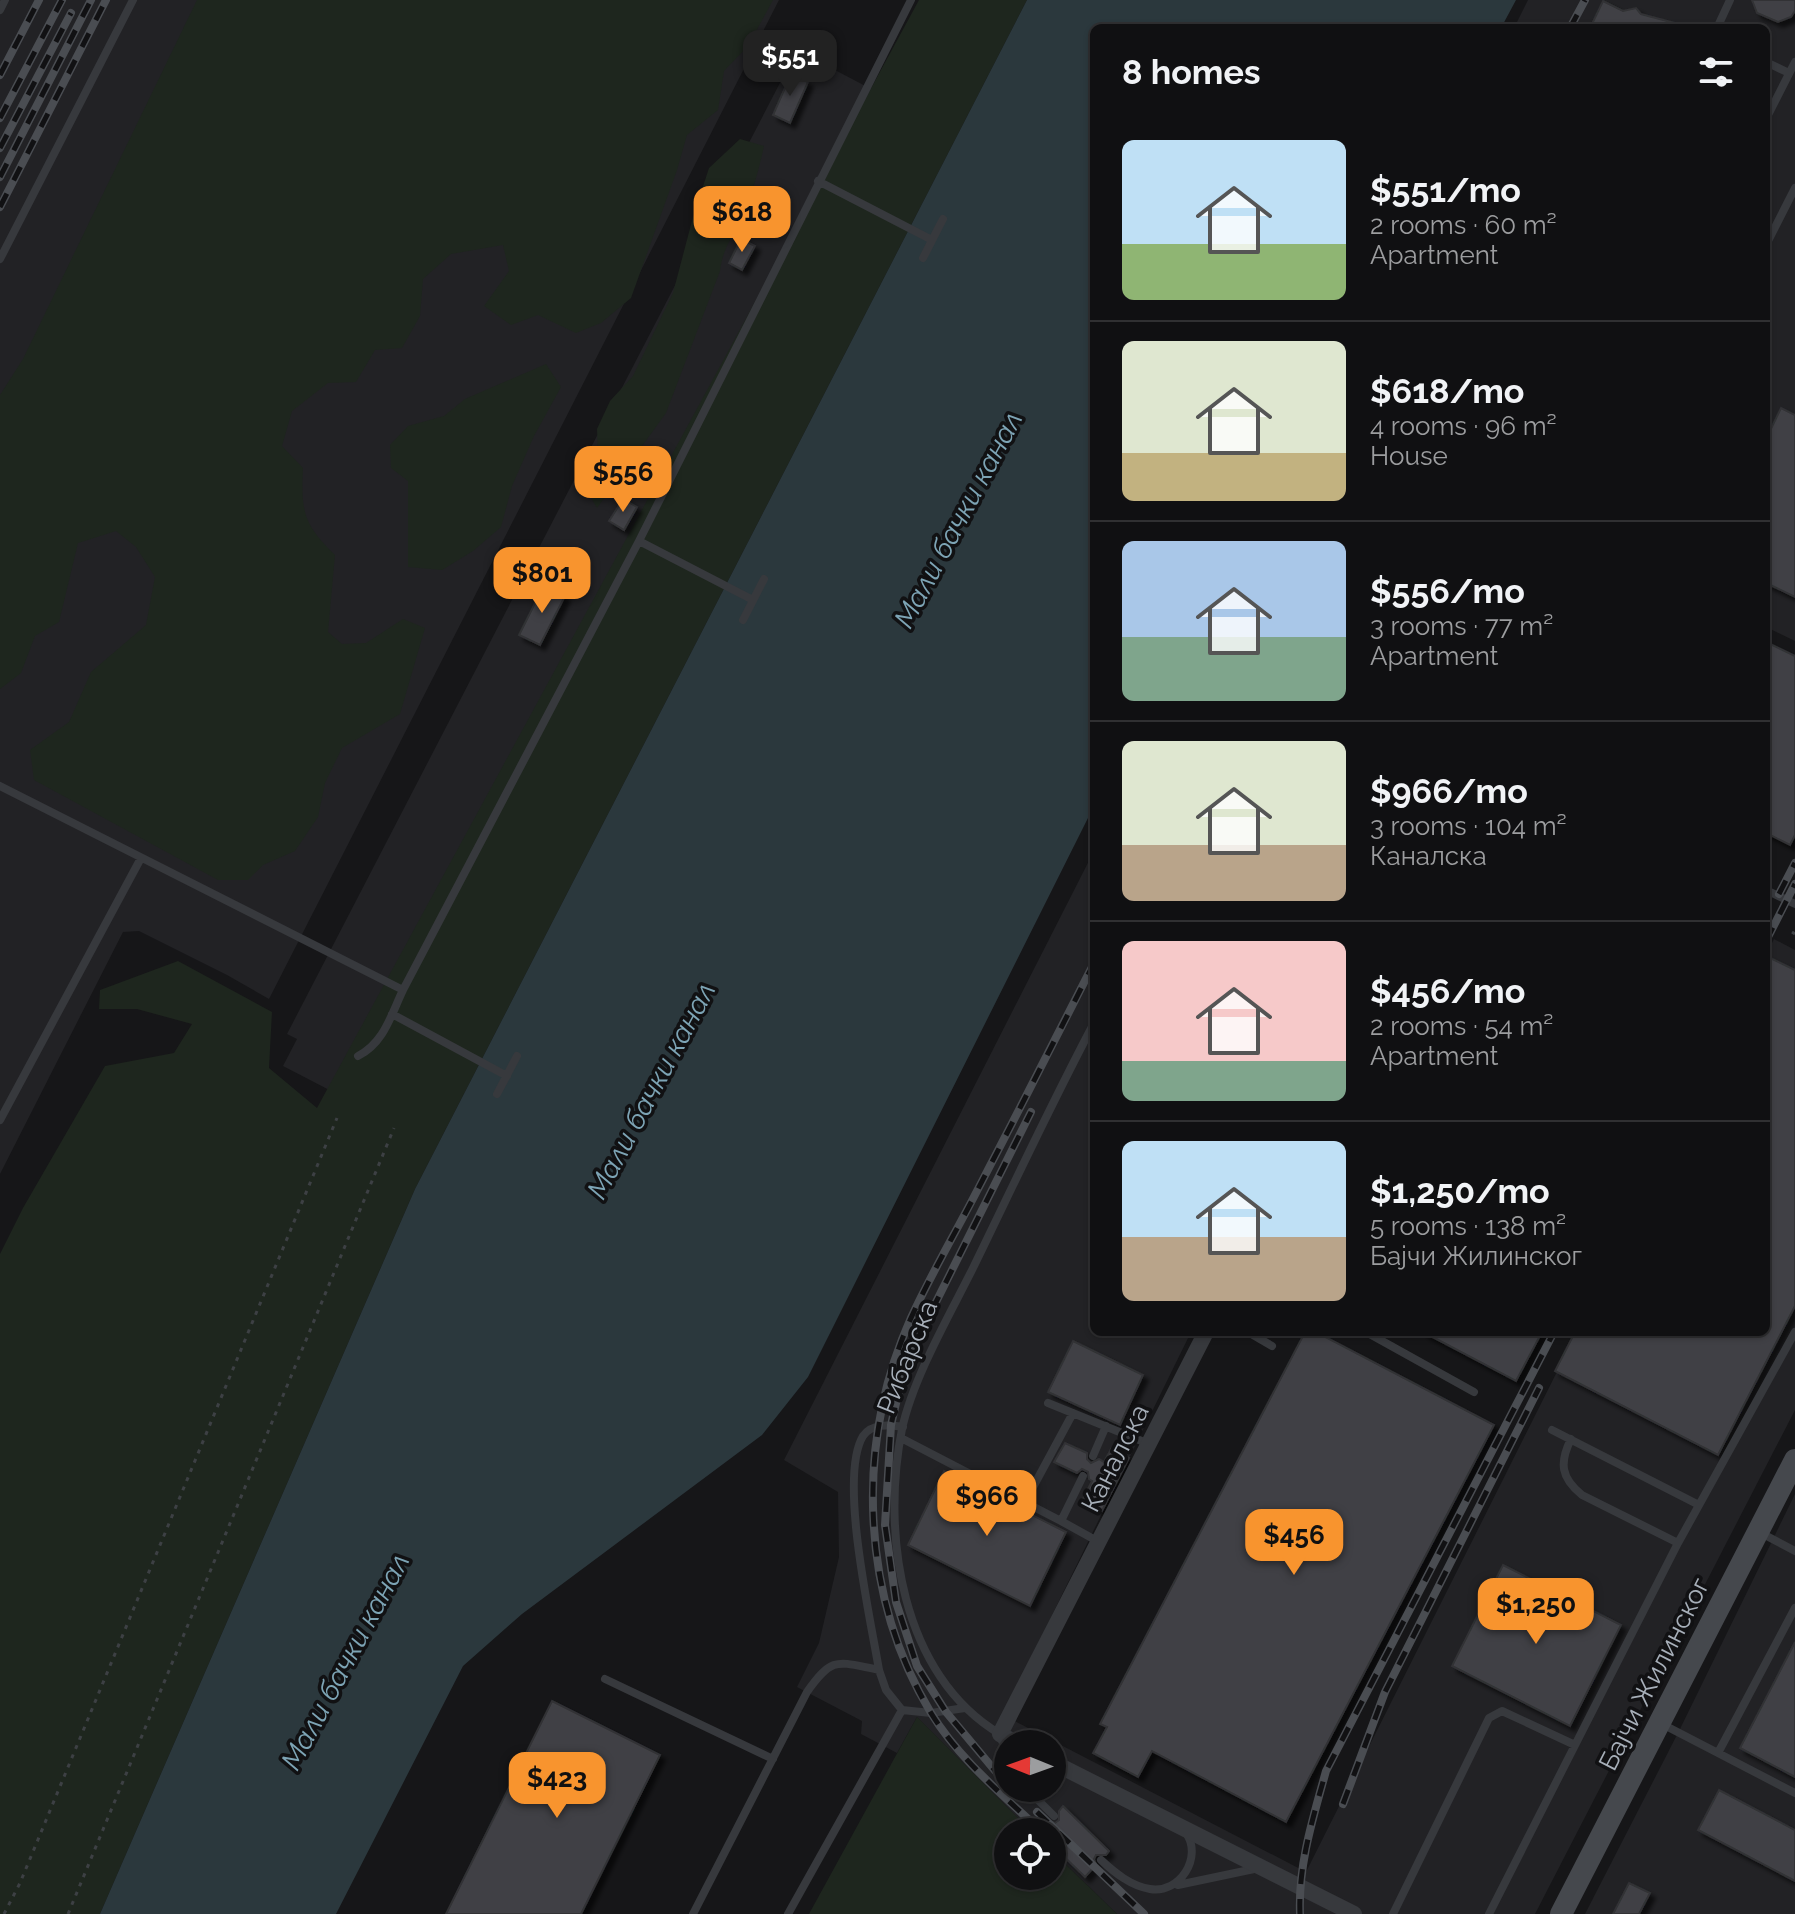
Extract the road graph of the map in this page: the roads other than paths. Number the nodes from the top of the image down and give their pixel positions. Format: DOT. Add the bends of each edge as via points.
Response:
graph roads {
  1 [pos="5,0"];
  2 [pos="133,0"];
  3 [pos="911,0"];
  4 [pos="1730,0"];
  5 [pos="0,10"];
  6 [pos="1719,24"];
  7 [pos="1795,62"];
  8 [pos="1770,64"];
  9 [pos="1789,73"];
  10 [pos="1770,111"];
  11 [pos="818,181"];
  12 [pos="1795,188"];
  13 [pos="943,219"];
  14 [pos="1770,237"];
  15 [pos="932,240"];
  16 [pos="923,258"];
  17 [pos="0,259"];
  18 [pos="639,541"];
  19 [pos="764,579"];
  20 [pos="753,600"];
  21 [pos="743,620"];
  22 [pos="0,786"];
  23 [pos="141,858"];
  24 [pos="1770,892"];
  25 [pos="1795,904"];
  26 [pos="403,990"];
  27 [pos="392,1014"];
  28 [pos="1090,1031"];
  29 [pos="358,1056"];
  30 [pos="517,1056"];
  31 [pos="507,1076"];
  32 [pos="497,1094"];
  33 [pos="0,1120"];
  34 [pos="1795,1332"];
  35 [pos="1204,1336"];
  36 [pos="1255,1336"];
  37 [pos="1373,1336"];
  38 [pos="1272,1346"];
  39 [pos="1474,1392"];
  40 [pos="1048,1403"];
  41 [pos="1073,1413"];
  42 [pos="1106,1426"];
  43 [pos="903,1427"];
  44 [pos="1552,1430"];
  45 [pos="901,1438"];
  46 [pos="1571,1439"];
  47 [pos="1149,1444"];
  48 [pos="1093,1456"];
  49 [pos="1795,1460"];
  50 [pos="1083,1476"];
  51 [pos="1025,1502"];
  52 [pos="1699,1505"];
  53 [pos="1061,1521"];
  54 [pos="1758,1532"];
  55 [pos="1099,1542"];
  56 [pos="1678,1543"];
  57 [pos="1795,1551"];
  58 [pos="1795,1608"];
  59 [pos="879,1670"];
  60 [pos="605,1679"];
  61 [pos="965,1708"];
  62 [pos="902,1710"];
  63 [pos="1660,1723"];
  64 [pos="995,1730"];
  65 [pos="1002,1730"];
  66 [pos="1575,1745"];
  67 [pos="1718,1753"];
  68 [pos="773,1759"];
  69 [pos="1066,1769"];
  70 [pos="1795,1793"];
  71 [pos="1040,1802"];
  72 [pos="1054,1816"];
  73 [pos="1179,1824"];
  74 [pos="1101,1860"];
  75 [pos="1271,1871"];
  76 [pos="1169,1887"];
  77 [pos="693,1914"];
  78 [pos="788,1914"];
  79 [pos="1354,1914"];
  80 [pos="1393,1914"];
  81 [pos="1489,1914"];
  82 [pos="1561,1914"];
  1 -- 5 [label="lane"];
  2 -- 17 [label="lane"];
  3 -- 11 [label="lane"];
  4 -- 6 [label="lane"];
  7 -- 9 [label="lane"];
  8 -- 9 [label="lane"];
  9 -- 10 [label="lane"];
  11 -- 15 [label="lane"];
  11 -- 18 [label="lane"];
  12 -- 14 [label="lane"];
  13 -- 15 [label="lane"];
  15 -- 16 [label="lane"];
  18 -- 20 [label="lane"];
  18 -- 26 [label="lane"];
  19 -- 20 [label="lane"];
  20 -- 21 [label="lane"];
  22 -- 23 [label="lane"];
  23 -- 26 [label="lane"];
  23 -- 33 [label="lane"];
  24 -- 25 [label="lane"];
  26 -- 27 [label="lane"];
  27 -- 29 [label="lane" via="379,1040"];
  27 -- 31 [label="lane"];
  28 -- 43 [label="lane, Рибарска" via="926,1363"];
  30 -- 31 [label="lane"];
  31 -- 32 [label="lane"];
  34 -- 52 [label="lane"];
  35 -- 47 [label="street, Каналска"];
  36 -- 38 [label="lane"];
  37 -- 39 [label="lane"];
  40 -- 41 [label="lane"];
  41 -- 42 [label="lane"];
  41 -- 51 [label="lane"];
  42 -- 47 [label="lane"];
  42 -- 48 [label="lane"];
  43 -- 45 [label="lane, Рибарска"];
  43 -- 59 [label="lane" via="877,1425 864,1434 857,1458 854,1524"];
  44 -- 46 [label="lane"];
  45 -- 51 [label="lane"];
  45 -- 61 [label="lane, Рибарска" via="898,1561 930,1661"];
  46 -- 52 [label="lane"];
  46 -- 56 [label="lane" via="1562,1465 1571,1487"];
  47 -- 55 [label="street, Каналска"];
  49 -- 54 [label="street, Бајчи Жилинског"];
  50 -- 53 [label="lane"];
  51 -- 53 [label="lane"];
  52 -- 56 [label="lane"];
  53 -- 55 [label="lane"];
  54 -- 57 [label="lane"];
  54 -- 63 [label="street, Бајчи Жилинског"];
  55 -- 65 [label="street, Каналска"];
  56 -- 66 [label="lane"];
  58 -- 67 [label="lane"];
  59 -- 62 [label="lane"];
  59 -- 68 [label="lane" via="843,1663 822,1671"];
  60 -- 68 [label="lane"];
  61 -- 62 [label="lane"];
  61 -- 64 [label="lane, Рибарска"];
  62 -- 78 [label="lane"];
  63 -- 67 [label="lane"];
  63 -- 82 [label="street, Бајчи Жилинског"];
  66 -- 80 [label="lane" via="1502,1711 1489,1718"];
  66 -- 81 [label="lane"];
  67 -- 70 [label="lane"];
  68 -- 77 [label="lane"];
  69 -- 73 [label="street"];
  71 -- 72 [label="lane"];
  73 -- 75 [label="street"];
  73 -- 76 [label="lane" via="1191,1841 1191,1859 1184,1877"];
  74 -- 76 [label="lane" via="1135,1885"];
  75 -- 76 [label="lane" via="1249,1868"];
  75 -- 79 [label="street"];
}
